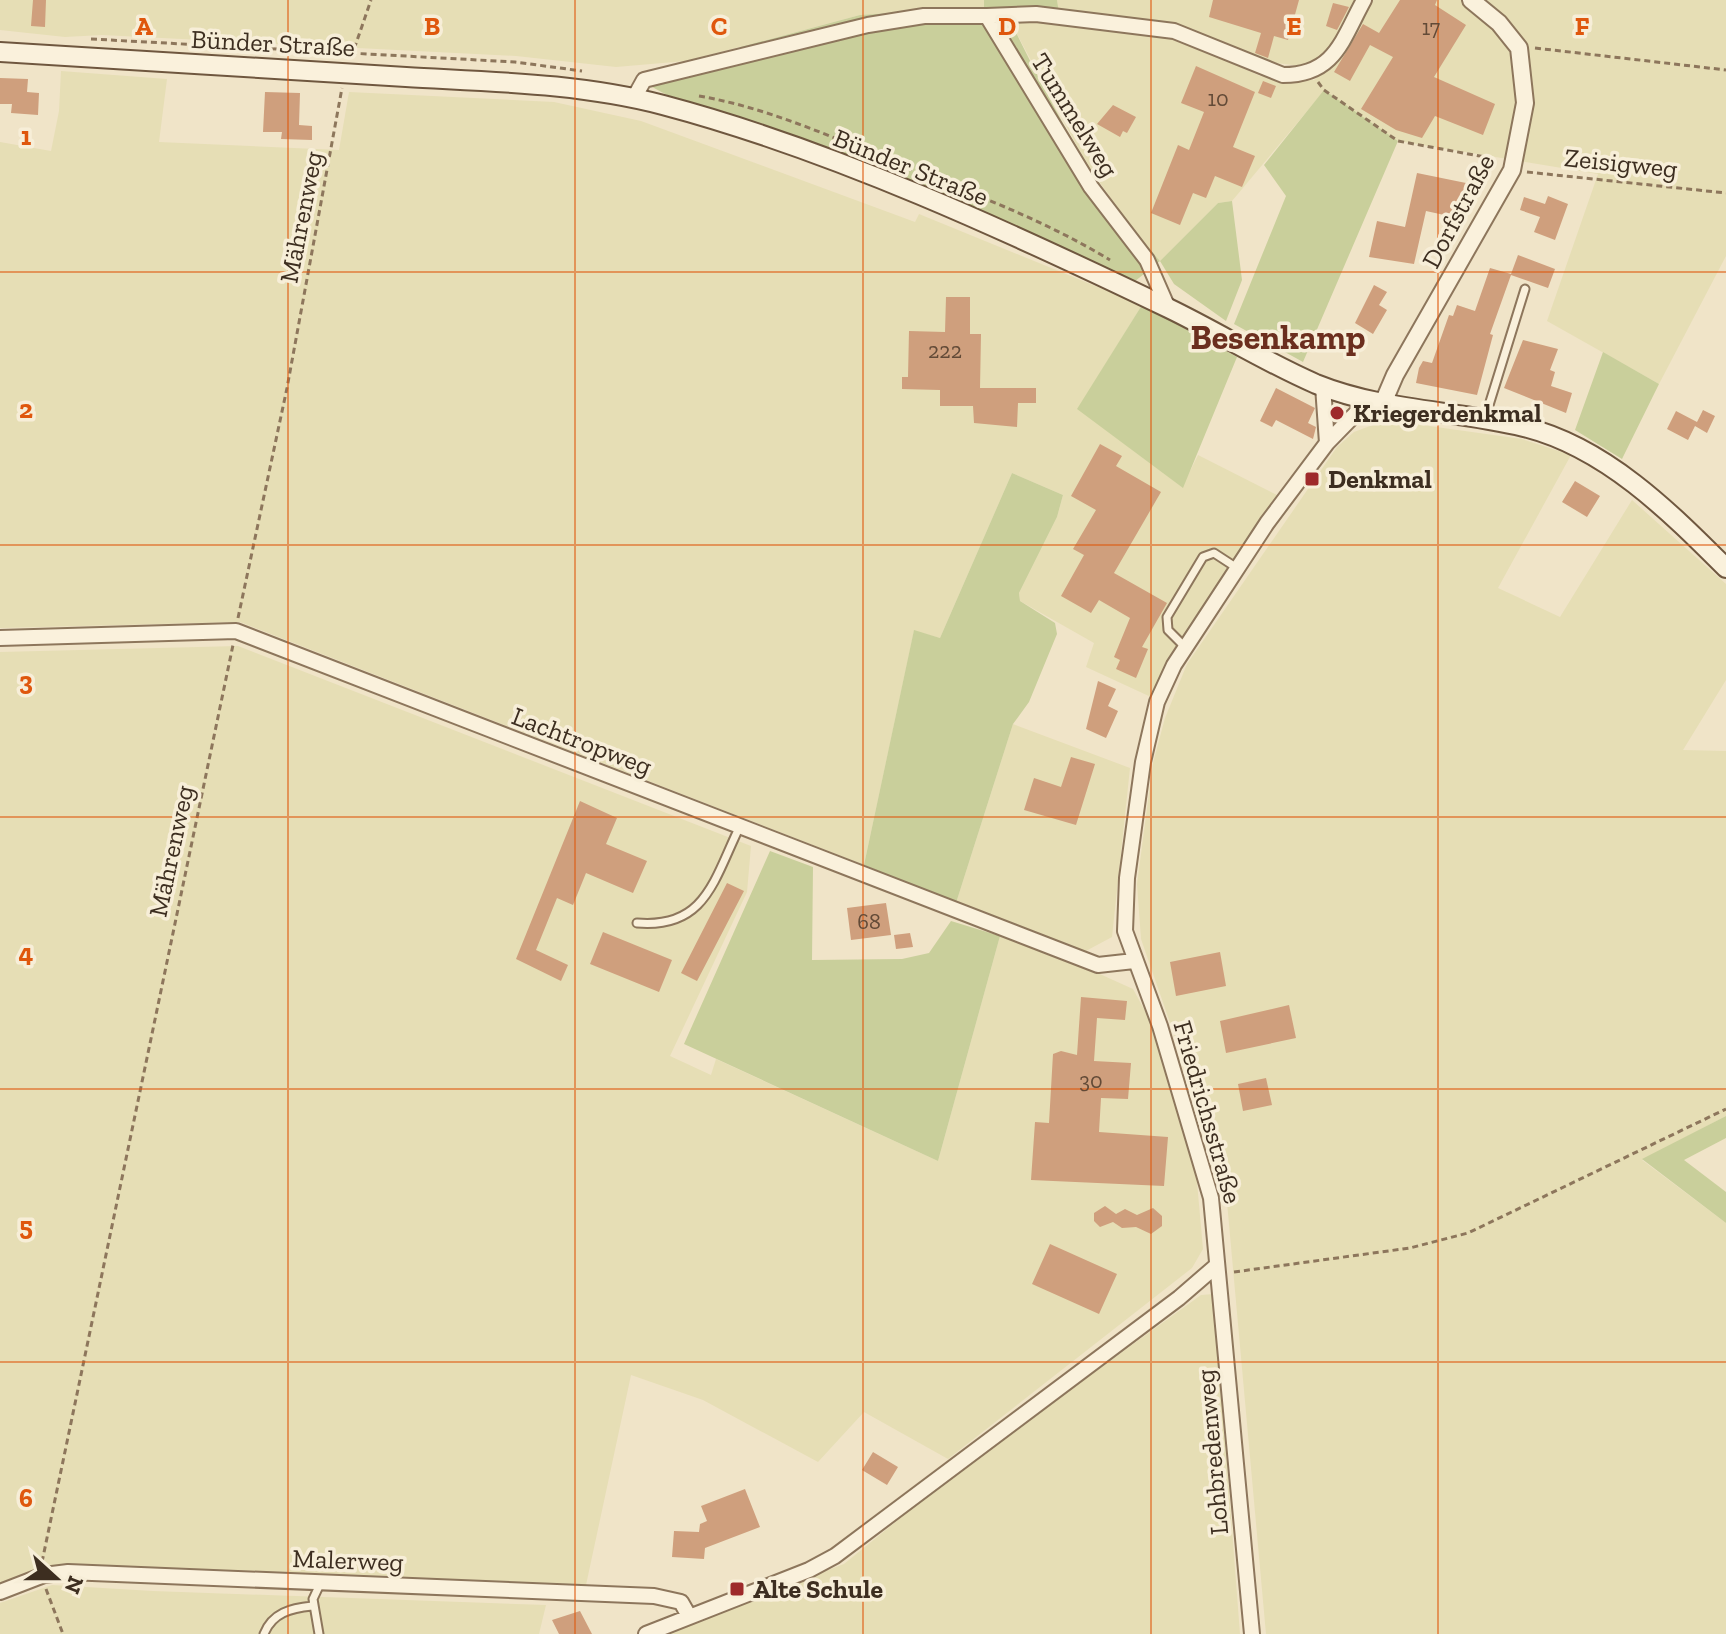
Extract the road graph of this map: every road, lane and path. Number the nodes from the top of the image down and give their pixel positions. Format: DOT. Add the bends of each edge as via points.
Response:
graph roads {
  1 [pos="371,0"];
  2 [pos="1364,0"];
  3 [pos="1471,0"];
  4 [pos="987,16"];
  5 [pos="88,40"];
  6 [pos="1519,48"];
  7 [pos="0,52"];
  8 [pos="353,54"];
  9 [pos="1726,70"];
  10 [pos="1311,72"];
  11 [pos="344,73"];
  12 [pos="592,74"];
  13 [pos="690,95"];
  14 [pos="634,98"];
  15 [pos="1513,166"];
  16 [pos="1726,193"];
  17 [pos="1120,266"];
  18 [pos="1525,289"];
  19 [pos="1168,308"];
  20 [pos="1323,386"];
  21 [pos="1375,402"];
  22 [pos="1484,420"];
  23 [pos="1327,443"];
  24 [pos="1237,568"];
  25 [pos="1726,568"];
  26 [pos="236,631"];
  27 [pos="0,638"];
  28 [pos="1186,647"];
  29 [pos="740,826"];
  30 [pos="637,923"];
  31 [pos="1134,961"];
  32 [pos="1726,1109"];
  33 [pos="1217,1270"];
  34 [pos="44,1575"];
  35 [pos="321,1582"];
  36 [pos="0,1592"];
  37 [pos="312,1606"];
  38 [pos="689,1616"];
  39 [pos="63,1634"];
  40 [pos="264,1634"];
  41 [pos="319,1634"];
  42 [pos="646,1634"];
  43 [pos="1252,1634"];
  1 -- 8 [label="path, Mährenweg"];
  2 -- 10 [label="street" via="1336,51"];
  3 -- 6 [label="street"];
  4 -- 10 [label="street" via="1036,14 1174,31 1283,75"];
  4 -- 14 [label="street" via="924,16 853,29 644,80"];
  4 -- 19 [label="street, Tummelweg" via="1091,187 1147,260"];
  5 -- 8 [label="path"];
  6 -- 9 [label="path"];
  6 -- 15 [label="street, Dorfstraße" via="1525,103"];
  7 -- 11 [label="main road, Bünder Straße"];
  8 -- 11 [label="path, Mährenweg"];
  8 -- 12 [label="path" via="546,64"];
  10 -- 15 [label="path, Zeisigweg" via="1324,90 1398,141"];
  11 -- 14 [label="main road, Bünder Straße" via="590,89"];
  11 -- 26 [label="path, Mährenweg"];
  13 -- 17 [label="path" via="741,104 804,126 1013,210"];
  14 -- 19 [label="main road, Bünder Straße" via="739,128 846,168"];
  15 -- 16 [label="path, Zeisigweg"];
  15 -- 21 [label="street, Dorfstraße"];
  18 -- 22 [label="lane"];
  19 -- 20 [label="main road, Bünder Straße"];
  20 -- 21 [label="main road, Bünder Straße"];
  20 -- 23 [label="street"];
  21 -- 22 [label="main road, Bünder Straße"];
  21 -- 23 [label="street, Friedrichsstraße"];
  22 -- 25 [label="main road, Bünder Straße" via="1526,427 1571,444 1627,478"];
  23 -- 24 [label="street, Friedrichsstraße"];
  24 -- 28 [label="street, Friedrichsstraße"];
  24 -- 28 [label="lane" via="1214,553 1203,557 1167,617 1168,630"];
  26 -- 27 [label="street, Lachtropweg"];
  26 -- 29 [label="street, Lachtropweg"];
  26 -- 34 [label="path, Mährenweg" via="42,1561"];
  28 -- 31 [label="street, Friedrichsstraße" via="1157,702 1133,813 1125,931"];
  29 -- 30 [label="lane" via="704,899 684,918 663,925"];
  29 -- 31 [label="street, Lachtropweg" via="1098,965"];
  31 -- 33 [label="street, Friedrichsstraße" via="1160,1026 1211,1198"];
  32 -- 33 [label="path" via="1468,1233 1410,1248"];
  33 -- 38 [label="street" via="835,1556"];
  33 -- 43 [label="street, Lohbredenweg"];
  34 -- 35 [label="street, Malerweg"];
  34 -- 36 [label="street, Malerweg"];
  34 -- 39 [label="path, Mährenweg"];
  35 -- 37 [label="lane"];
  35 -- 38 [label="street, Malerweg" via="654,1596 681,1602"];
  37 -- 40 [label="lane" via="273,1618"];
  37 -- 41 [label="lane"];
  38 -- 42 [label="street"];
}
